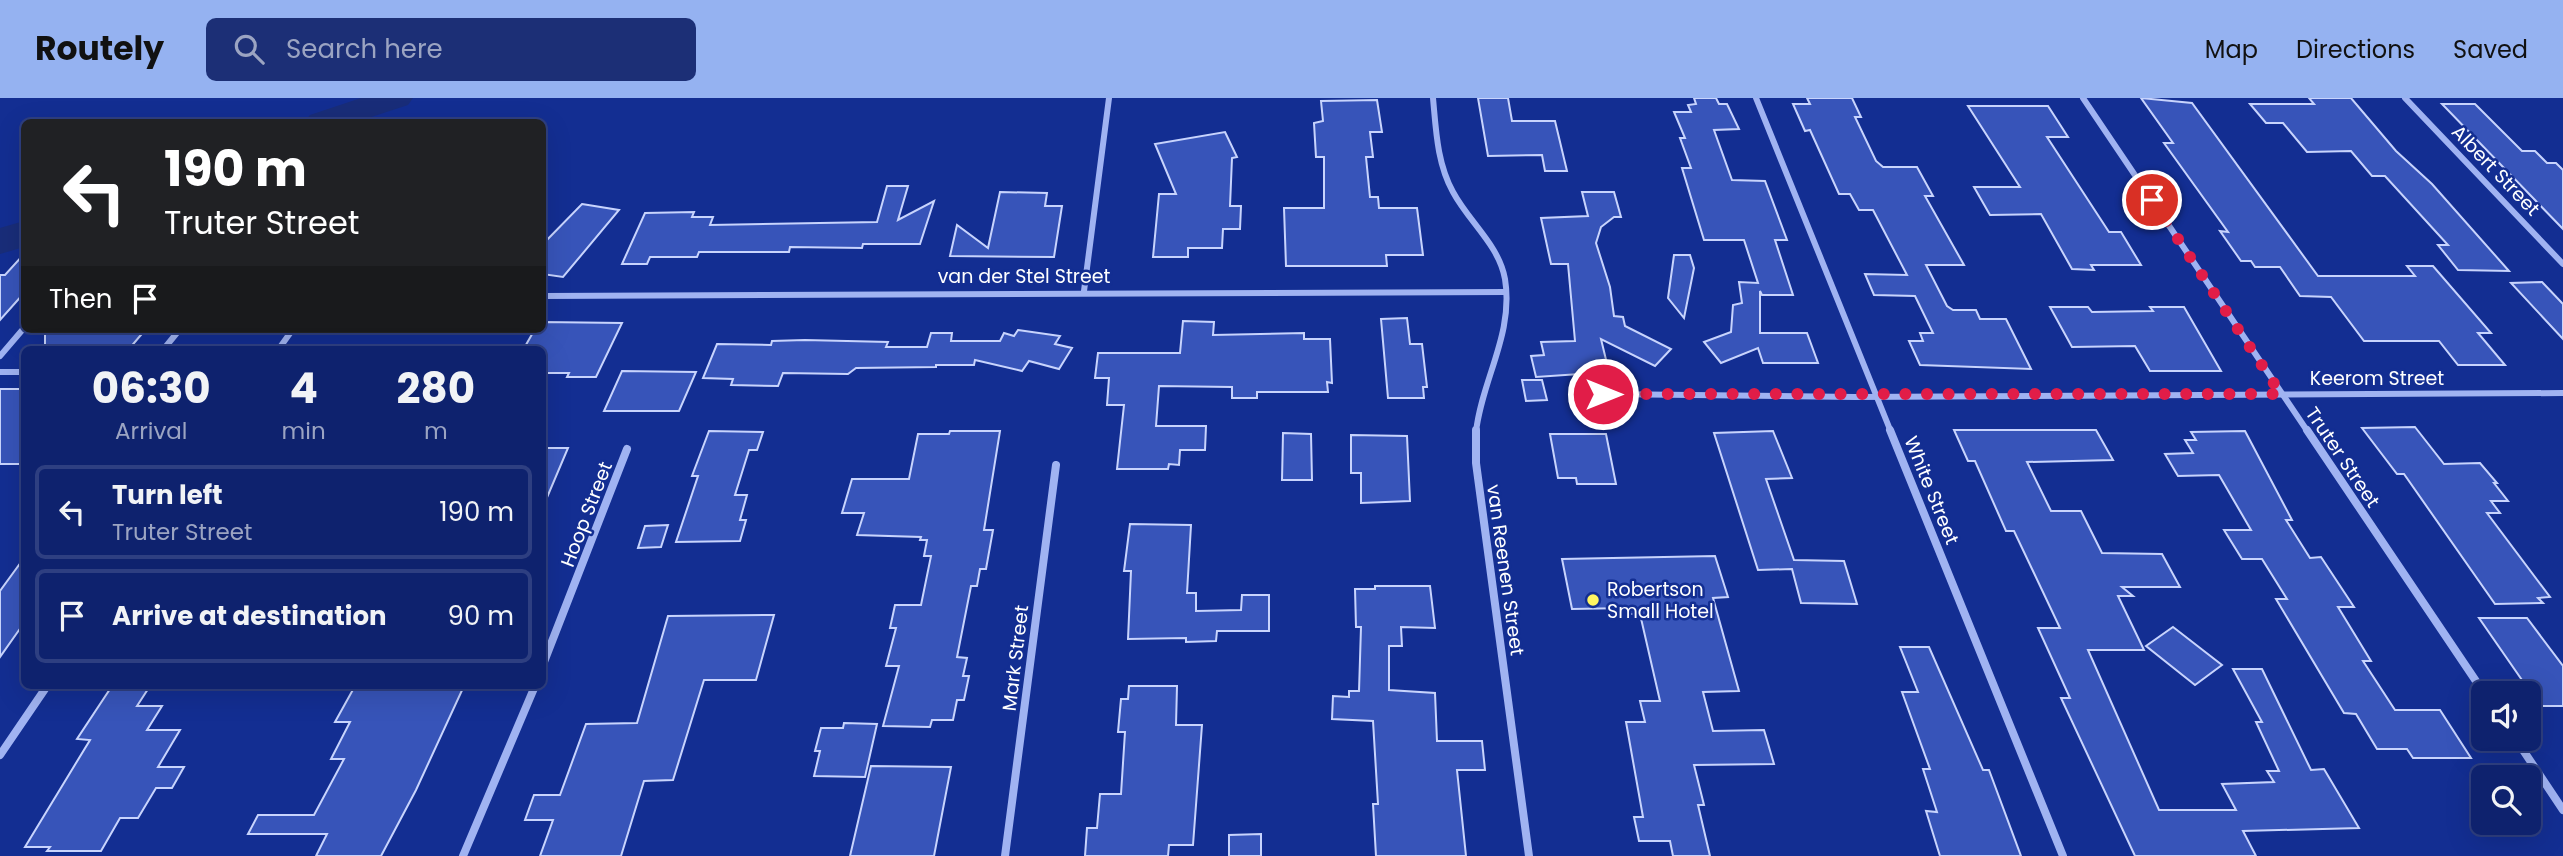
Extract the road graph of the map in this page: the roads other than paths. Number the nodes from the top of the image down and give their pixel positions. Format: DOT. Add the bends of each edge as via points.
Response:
graph roads {
  1 [pos="1109,98"];
  2 [pos="1433,98"];
  3 [pos="1756,98"];
  4 [pos="2083,98"];
  5 [pos="2405,98"];
  6 [pos="2563,264"];
  7 [pos="1084,291"];
  8 [pos="1506,292"];
  9 [pos="546,296"];
  10 [pos="21,332"];
  11 [pos="0,356"];
  12 [pos="0,372"];
  13 [pos="21,372"];
  14 [pos="2563,393"];
  15 [pos="1603,394"];
  16 [pos="2281,394"];
  17 [pos="1877,396"];
  18 [pos="627,449"];
  19 [pos="1056,465"];
  20 [pos="546,657"];
  21 [pos="2476,681"];
  22 [pos="45,689"];
  23 [pos="534,689"];
  24 [pos="2524,751"];
  25 [pos="0,755"];
  26 [pos="2563,810"];
  27 [pos="463,856"];
  28 [pos="1005,856"];
  29 [pos="1529,856"];
  30 [pos="2063,856"];
  1 -- 7 [label="street"];
  2 -- 8 [label="street, van Reenen Street" via="1441,166 1455,196 1499,260"];
  3 -- 17 [label="street, White Street"];
  4 -- 16 [label="street, Truter Street"];
  5 -- 6 [label="street, Albert Street"];
  7 -- 8 [label="street, van der Stel Street"];
  7 -- 9 [label="street, van der Stel Street"];
  8 -- 29 [label="street, van Reenen Street" via="1504,345 1477,428 1476,463"];
  10 -- 11 [label="street"];
  12 -- 13 [label="street"];
  14 -- 16 [label="street, Keerom Street"];
  15 -- 17 [label="street, Keerom Street"];
  16 -- 17 [label="street, Keerom Street"];
  16 -- 21 [label="street, Truter Street"];
  17 -- 30 [label="street, White Street"];
  18 -- 20 [label="street, Hoop Street"];
  19 -- 28 [label="street, Mark Street"];
  22 -- 25 [label="street"];
  23 -- 27 [label="street"];
  24 -- 26 [label="street"];
}
